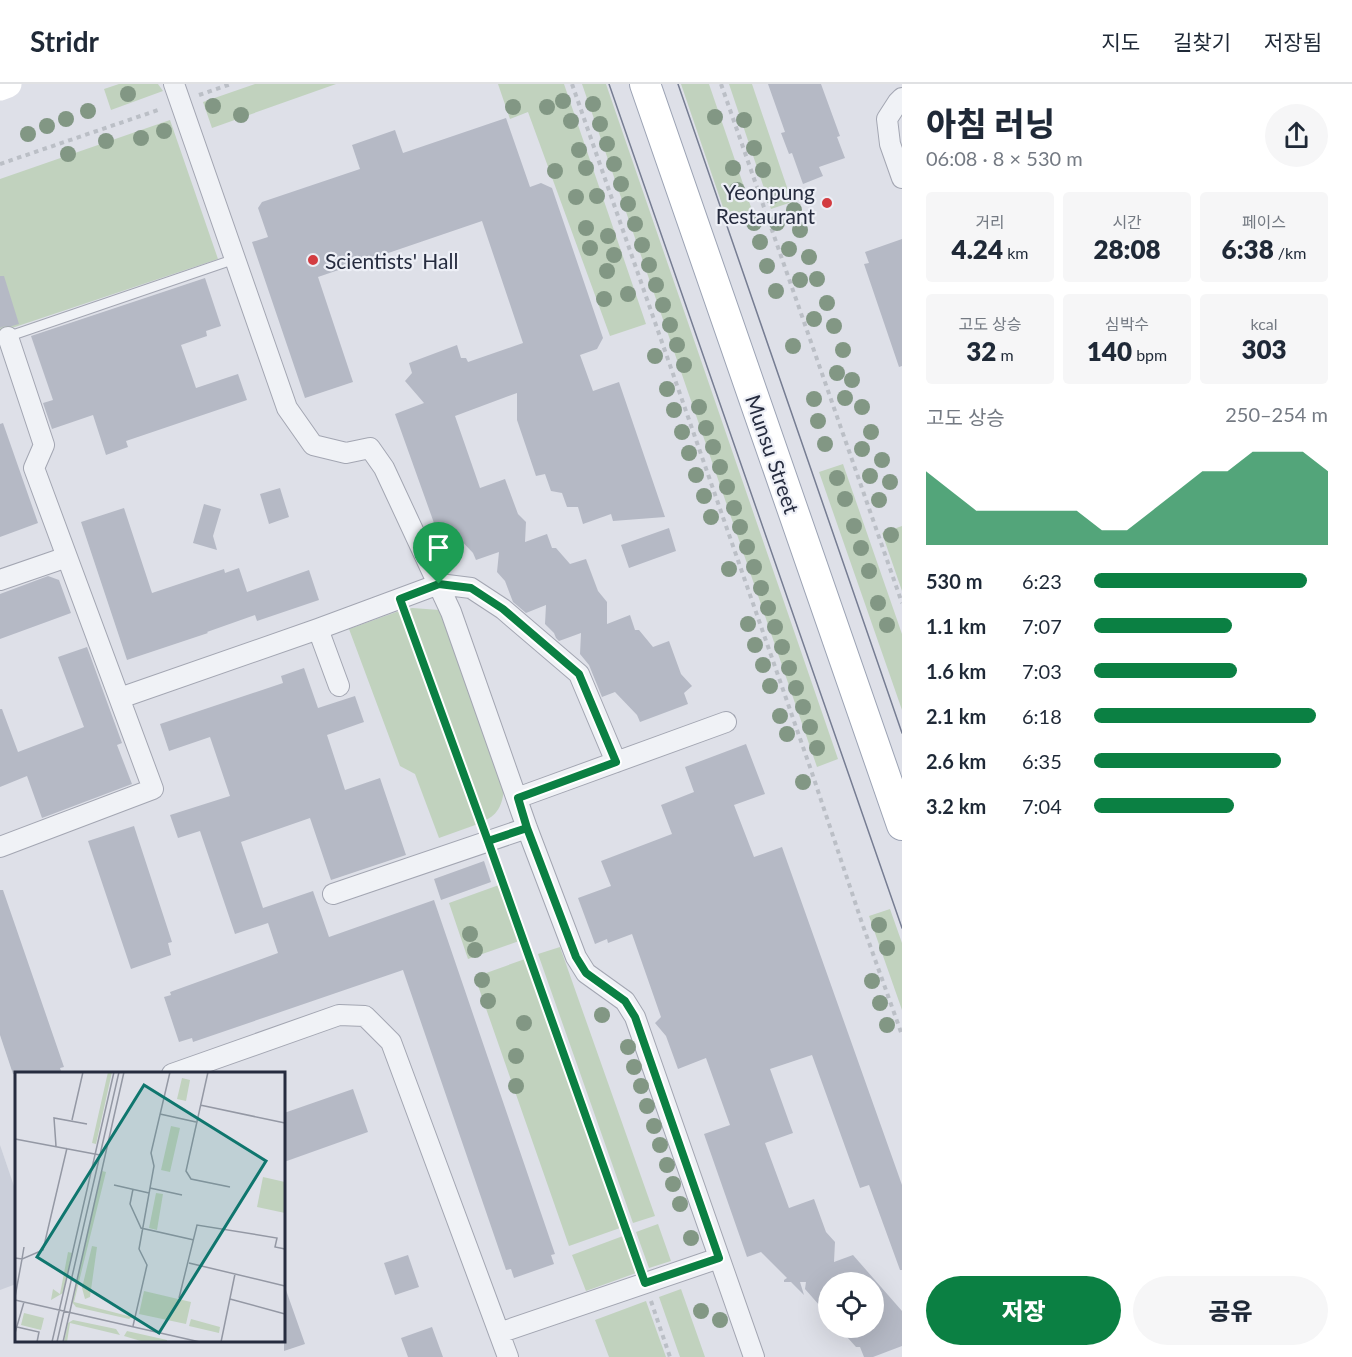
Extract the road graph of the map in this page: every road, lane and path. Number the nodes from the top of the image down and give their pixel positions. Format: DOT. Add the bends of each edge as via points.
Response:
graph roads {
  1 [pos="8,84"];
  2 [pos="231,84"];
  3 [pos="572,84"];
  4 [pos="645,84"];
  5 [pos="721,84"];
  6 [pos="0,87"];
  7 [pos="177,93"];
  8 [pos="902,98"];
  9 [pos="0,164"];
  10 [pos="902,178"];
  11 [pos="235,259"];
  12 [pos="4,338"];
  13 [pos="67,557"];
  14 [pos="0,580"];
  15 [pos="439,584"];
  16 [pos="400,599"];
  17 [pos="902,603"];
  18 [pos="318,629"];
  19 [pos="339,686"];
  20 [pos="120,698"];
  21 [pos="726,722"];
  22 [pos="616,762"];
  23 [pos="518,798"];
  24 [pos="902,825"];
  25 [pos="527,828"];
  26 [pos="488,841"];
  27 [pos="0,847"];
  28 [pos="333,894"];
  29 [pos="902,1035"];
  30 [pos="178,1072"];
  31 [pos="719,1258"];
  32 [pos="645,1283"];
  33 [pos="499,1333"];
  34 [pos="508,1357"];
  35 [pos="670,1357"];
  36 [pos="754,1357"];
  1 -- 6 [label="main road"];
  2 -- 7 [label="path"];
  3 -- 29 [label="path"];
  4 -- 24 [label="main road, Munsu Street"];
  5 -- 17 [label="path"];
  7 -- 9 [label="path"];
  7 -- 11 [label="street"];
  8 -- 10 [label="street" via="887,119 890,144"];
  11 -- 12 [label="lane"];
  11 -- 15 [label="street" via="287,408 313,445 345,453 370,448 384,468"];
  12 -- 13 [label="street" via="44,445 34,468"];
  13 -- 14 [label="street"];
  13 -- 20 [label="street"];
  15 -- 16 [label="street"];
  15 -- 22 [label="street" via="471,588 487,598 579,674"];
  15 -- 23 [label="street"];
  16 -- 18 [label="street"];
  16 -- 26 [label="path"];
  18 -- 19 [label="street"];
  18 -- 20 [label="street"];
  20 -- 27 [label="street" via="153,789"];
  21 -- 22 [label="street"];
  22 -- 23 [label="street"];
  23 -- 25 [label="street"];
  25 -- 26 [label="street"];
  25 -- 31 [label="street" via="576,957 586,973 625,1001 635,1017"];
  26 -- 28 [label="street"];
  26 -- 32 [label="path"];
  30 -- 33 [label="street" via="339,1015 365,1016 391,1042"];
  31 -- 32 [label="street"];
  31 -- 36 [label="street"];
  32 -- 33 [label="street"];
  32 -- 35 [label="path"];
  33 -- 34 [label="street"];
}
